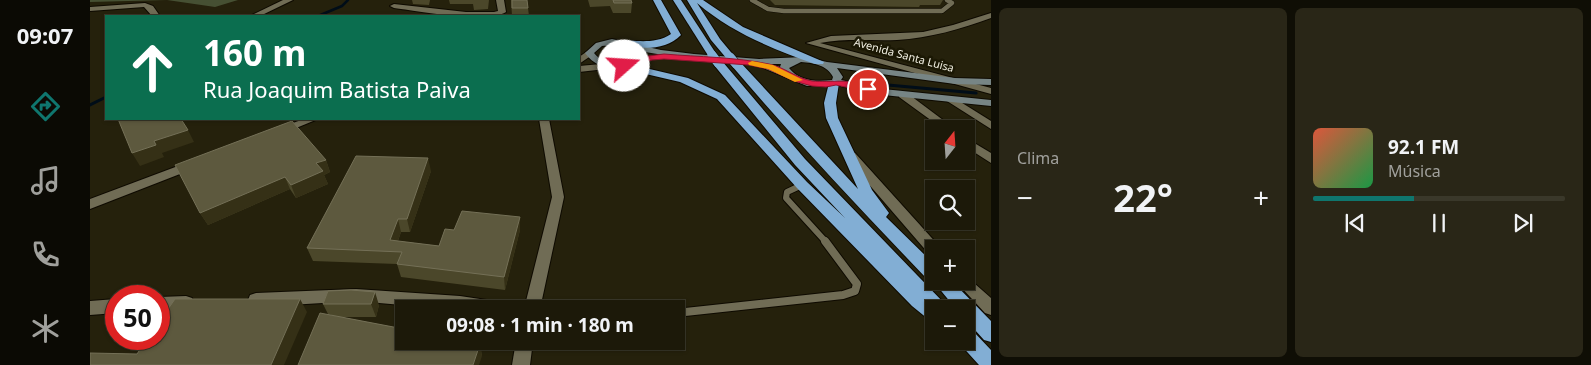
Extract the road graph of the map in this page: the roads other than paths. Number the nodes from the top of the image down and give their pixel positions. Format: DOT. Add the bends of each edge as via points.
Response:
graph roads {
  1 [pos="289,0"];
  2 [pos="500,0"];
  3 [pos="657,0"];
  4 [pos="677,0"];
  5 [pos="691,0"];
  6 [pos="698,0"];
  7 [pos="752,0"];
  8 [pos="947,0"];
  9 [pos="394,6"];
  10 [pos="90,11"];
  11 [pos="436,11"];
  12 [pos="155,15"];
  13 [pos="256,15"];
  14 [pos="991,16"];
  15 [pos="625,43"];
  16 [pos="637,48"];
  17 [pos="589,53"];
  18 [pos="724,60"];
  19 [pos="792,60"];
  20 [pos="580,61"];
  21 [pos="640,61"];
  22 [pos="822,63"];
  23 [pos="618,66"];
  24 [pos="580,69"];
  25 [pos="787,73"];
  26 [pos="955,81"];
  27 [pos="835,82"];
  28 [pos="991,82"];
  29 [pos="991,91"];
  30 [pos="903,95"];
  31 [pos="951,99"];
  32 [pos="991,103"];
  33 [pos="310,120"];
  34 [pos="544,120"];
  35 [pos="938,120"];
  36 [pos="991,126"];
  37 [pos="266,136"];
  38 [pos="975,147"];
  39 [pos="847,151"];
  40 [pos="991,159"];
  41 [pos="202,161"];
  42 [pos="802,185"];
  43 [pos="90,204"];
  44 [pos="925,240"];
  45 [pos="925,262"];
  46 [pos="925,264"];
  47 [pos="960,290"];
  48 [pos="962,290"];
  49 [pos="421,300"];
  50 [pos="534,300"];
  51 [pos="930,300"];
  52 [pos="238,301"];
  53 [pos="198,302"];
  54 [pos="170,303"];
  55 [pos="105,307"];
  56 [pos="925,307"];
  57 [pos="90,308"];
  58 [pos="991,308"];
  59 [pos="685,312"];
  60 [pos="991,334"];
  61 [pos="975,347"];
  62 [pos="975,349"];
  63 [pos="524,350"];
  64 [pos="989,362"];
  65 [pos="521,365"];
  1 -- 13 [label="street"];
  2 -- 11 [label="street" via="500,14"];
  3 -- 15 [label="highway" via="676,35 657,45"];
  4 -- 18 [label="highway"];
  5 -- 18 [label="highway" via="716,40"];
  6 -- 22 [label="highway" via="731,24"];
  7 -- 8 [label="lane" via="768,9 810,12 942,11 952,3"];
  9 -- 11 [label="street"];
  10 -- 12 [label="street" via="146,5"];
  14 -- 26 [label="street, Avenida Santa Luisa" via="948,31 900,37 826,38 810,43"];
  15 -- 16 [label="main road"];
  15 -- 17 [label="main road" via="600,44"];
  16 -- 19 [label="main road" via="763,62"];
  16 -- 21 [label="main road" via="642,54"];
  17 -- 20 [label="street"];
  17 -- 23 [label="main road" via="596,61"];
  18 -- 46 [label="highway" via="863,205"];
  18 -- 51 [label="highway" via="800,162"];
  19 -- 22 [label="main road"];
  19 -- 25 [label="main road" via="784,68"];
  21 -- 23 [label="main road"];
  21 -- 25 [label="main road" via="664,56 749,63"];
  22 -- 26 [label="main road"];
  22 -- 27 [label="main road" via="836,72"];
  23 -- 24 [label="street"];
  23 -- 42 [label="highway" via="684,80 721,97"];
  25 -- 27 [label="main road" via="812,83"];
  26 -- 28 [label="main road"];
  26 -- 29 [label="street, Avenida Santa Luisa"];
  27 -- 30 [label="main road"];
  27 -- 39 [label="highway" via="830,103 832,118"];
  30 -- 31 [label="main road"];
  30 -- 35 [label="street"];
  31 -- 32 [label="main road"];
  31 -- 36 [label="street"];
  33 -- 37 [label="street"];
  34 -- 50 [label="street" via="558,197"];
  38 -- 40 [label="street"];
  39 -- 44 [label="street"];
  39 -- 45 [label="highway" via="866,192"];
  41 -- 43 [label="street"];
  42 -- 56 [label="highway"];
  42 -- 59 [label="lane" via="787,192 786,198 852,275 855,291"];
  47 -- 60 [label="highway"];
  48 -- 58 [label="street"];
  49 -- 52 [label="street" via="356,295"];
  53 -- 54 [label="street"];
  55 -- 57 [label="street"];
  61 -- 64 [label="highway"];
  62 -- 64 [label="highway"];
  63 -- 65 [label="street"];
}
